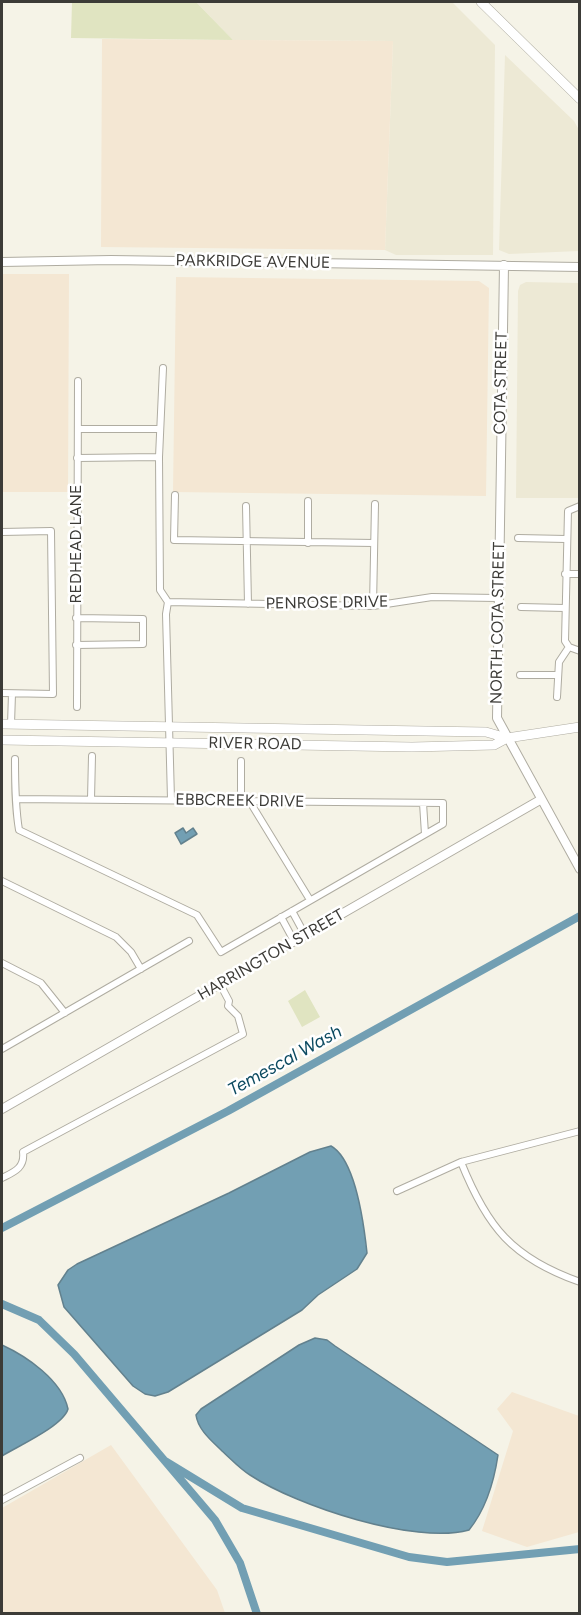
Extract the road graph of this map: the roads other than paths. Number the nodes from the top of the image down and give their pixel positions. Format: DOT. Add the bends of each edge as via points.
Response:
graph roads {
  1 [pos="483,4"];
  2 [pos="579,99"];
  3 [pos="2,262"];
  4 [pos="504,266"];
  5 [pos="579,267"];
  6 [pos="163,368"];
  7 [pos="78,381"];
  8 [pos="78,429"];
  9 [pos="160,429"];
  10 [pos="159,457"];
  11 [pos="77,458"];
  12 [pos="175,495"];
  13 [pos="499,500"];
  14 [pos="308,501"];
  15 [pos="375,504"];
  16 [pos="246,506"];
  17 [pos="579,506"];
  18 [pos="2,532"];
  19 [pos="518,538"];
  20 [pos="566,539"];
  21 [pos="247,543"];
  22 [pos="308,543"];
  23 [pos="374,543"];
  24 [pos="565,574"];
  25 [pos="579,574"];
  26 [pos="497,598"];
  27 [pos="168,602"];
  28 [pos="248,604"];
  29 [pos="373,606"];
  30 [pos="521,607"];
  31 [pos="565,608"];
  32 [pos="76,618"];
  33 [pos="76,645"];
  34 [pos="569,648"];
  35 [pos="579,651"];
  36 [pos="520,675"];
  37 [pos="558,675"];
  38 [pos="2,693"];
  39 [pos="12,694"];
  40 [pos="557,697"];
  41 [pos="77,707"];
  42 [pos="6,724"];
  43 [pos="170,726"];
  44 [pos="579,727"];
  45 [pos="507,738"];
  46 [pos="2,740"];
  47 [pos="171,742"];
  48 [pos="92,756"];
  49 [pos="15,759"];
  50 [pos="241,761"];
  51 [pos="16,799"];
  52 [pos="91,799"];
  53 [pos="171,799"];
  54 [pos="540,800"];
  55 [pos="241,802"];
  56 [pos="250,802"];
  57 [pos="423,803"];
  58 [pos="425,834"];
  59 [pos="579,869"];
  60 [pos="2,881"];
  61 [pos="310,900"];
  62 [pos="292,911"];
  63 [pos="281,917"];
  64 [pos="305,935"];
  65 [pos="189,941"];
  66 [pos="294,941"];
  67 [pos="2,963"];
  68 [pos="141,969"];
  69 [pos="220,984"];
  70 [pos="65,1013"];
  71 [pos="2,1049"];
  72 [pos="2,1109"];
  73 [pos="579,1131"];
  74 [pos="461,1162"];
  75 [pos="2,1178"];
  76 [pos="397,1191"];
  77 [pos="579,1282"];
  78 [pos="80,1458"];
  79 [pos="2,1500"];
  1 -- 2 [label="main road"];
  3 -- 4 [label="street, PARKRIDGE AVENUE"];
  4 -- 5 [label="street, PARKRIDGE AVENUE"];
  4 -- 13 [label="street, COTA STREET"];
  6 -- 9 [label="street"];
  7 -- 8 [label="street, REDHEAD LANE"];
  8 -- 9 [label="street"];
  8 -- 11 [label="street, REDHEAD LANE"];
  9 -- 10 [label="street"];
  10 -- 11 [label="street"];
  10 -- 27 [label="street" via="160,590"];
  11 -- 32 [label="street, REDHEAD LANE"];
  12 -- 21 [label="street" via="174,540"];
  13 -- 26 [label="street, NORTH COTA STREET"];
  14 -- 22 [label="street"];
  15 -- 23 [label="street"];
  16 -- 21 [label="street"];
  17 -- 20 [label="street" via="568,511"];
  18 -- 39 [label="street" via="51,531 53,694"];
  19 -- 20 [label="street"];
  20 -- 24 [label="street"];
  21 -- 22 [label="street"];
  21 -- 28 [label="street"];
  22 -- 23 [label="street"];
  23 -- 29 [label="street"];
  24 -- 25 [label="street"];
  24 -- 31 [label="street"];
  26 -- 29 [label="street, PENROSE DRIVE" via="432,597"];
  26 -- 45 [label="street, NORTH COTA STREET" via="497,718"];
  27 -- 28 [label="street, PENROSE DRIVE"];
  27 -- 43 [label="street"];
  28 -- 29 [label="street, PENROSE DRIVE"];
  30 -- 31 [label="street"];
  31 -- 34 [label="street" via="565,641"];
  32 -- 33 [label="street, REDHEAD LANE"];
  32 -- 33 [label="street" via="142,619 143,644"];
  33 -- 41 [label="street, REDHEAD LANE"];
  34 -- 35 [label="street"];
  34 -- 37 [label="street" via="559,662"];
  36 -- 37 [label="street"];
  37 -- 40 [label="street"];
  38 -- 39 [label="street"];
  39 -- 42 [label="street"];
  42 -- 43 [label="main road, RIVER ROAD"];
  43 -- 45 [label="main road, RIVER ROAD" via="486,732"];
  43 -- 47 [label="street"];
  44 -- 45 [label="main road, RIVER ROAD"];
  45 -- 47 [label="main road, RIVER ROAD" via="494,745 412,747"];
  45 -- 54 [label="street, NORTH COTA STREET"];
  46 -- 47 [label="main road, RIVER ROAD"];
  47 -- 53 [label="street"];
  48 -- 52 [label="street"];
  49 -- 51 [label="street"];
  50 -- 55 [label="street"];
  51 -- 52 [label="street, EBBCREEK DRIVE"];
  51 -- 63 [label="street" via="19,830 197,915 221,952"];
  52 -- 53 [label="street, EBBCREEK DRIVE"];
  53 -- 55 [label="street, EBBCREEK DRIVE"];
  54 -- 59 [label="street, NORTH COTA STREET"];
  54 -- 64 [label="street, HARRINGTON STREET"];
  55 -- 56 [label="street, EBBCREEK DRIVE"];
  56 -- 57 [label="street, EBBCREEK DRIVE"];
  56 -- 61 [label="street"];
  57 -- 58 [label="street"];
  57 -- 58 [label="street, EBBCREEK DRIVE" via="443,803 443,824"];
  58 -- 61 [label="street"];
  60 -- 68 [label="street" via="116,937"];
  61 -- 62 [label="street"];
  62 -- 63 [label="street"];
  62 -- 64 [label="street"];
  63 -- 66 [label="street"];
  64 -- 66 [label="street, HARRINGTON STREET"];
  65 -- 68 [label="street"];
  66 -- 69 [label="street, HARRINGTON STREET"];
  67 -- 70 [label="street" via="41,983"];
  68 -- 70 [label="street"];
  69 -- 72 [label="street, HARRINGTON STREET"];
  69 -- 75 [label="street" via="229,1001 234,1002 243,1034 23,1152 20,1169"];
  70 -- 71 [label="street"];
  73 -- 74 [label="street"];
  74 -- 76 [label="street"];
  74 -- 77 [label="street" via="477,1200 503,1236 521,1253"];
  78 -- 79 [label="street"];
}
